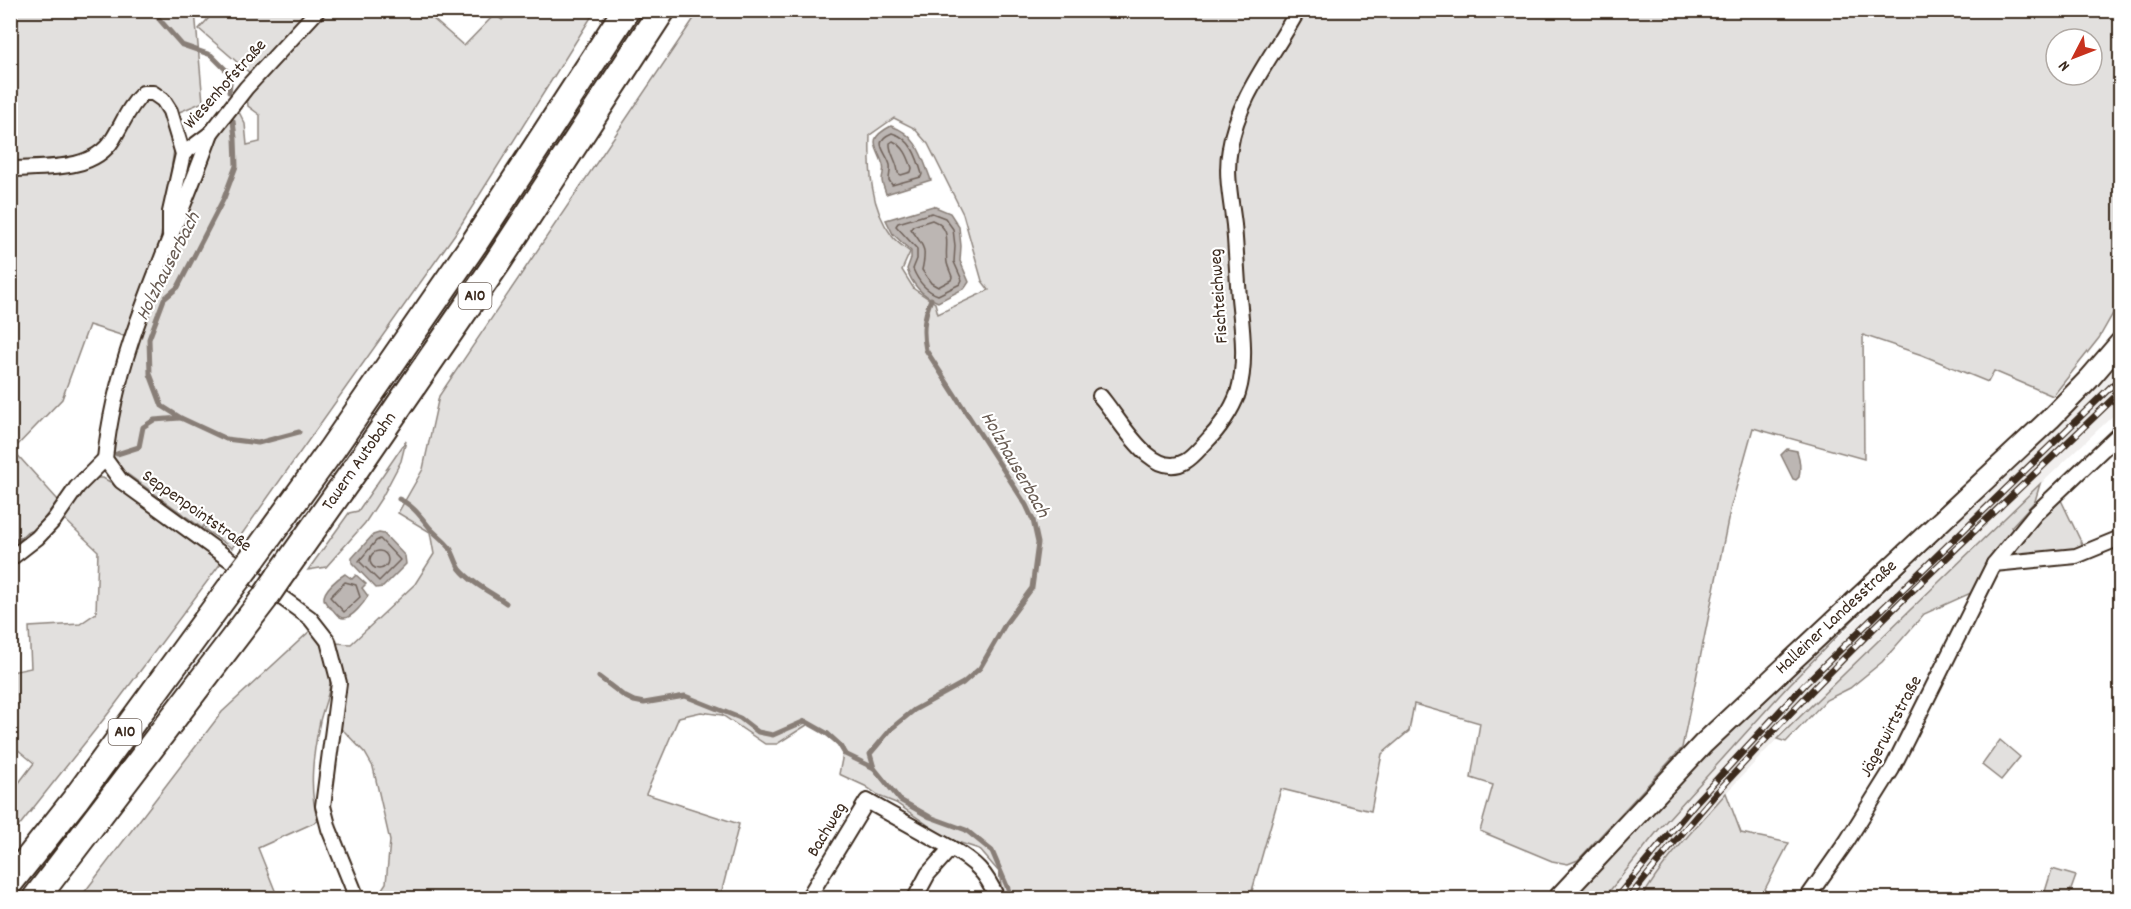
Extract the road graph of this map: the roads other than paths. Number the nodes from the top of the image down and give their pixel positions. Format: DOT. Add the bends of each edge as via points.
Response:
graph roads {
  1 [pos="318,10"];
  2 [pos="626,10"];
  3 [pos="662,10"];
  4 [pos="1298,10"];
  5 [pos="211,133"];
  6 [pos="183,154"];
  7 [pos="10,168"];
  8 [pos="170,242"];
  9 [pos="2121,343"];
  10 [pos="1100,396"];
  11 [pos="2121,434"];
  12 [pos="105,459"];
  13 [pos="2121,538"];
  14 [pos="10,559"];
  15 [pos="1994,564"];
  16 [pos="951,848"];
  17 [pos="10,882"];
  18 [pos="36,898"];
  19 [pos="357,898"];
  20 [pos="808,898"];
  21 [pos="915,898"];
  22 [pos="997,898"];
  23 [pos="1559,898"];
  24 [pos="1807,898"];
  1 -- 5 [label="street, Wiesenhofstraße" via="246,88"];
  2 -- 17 [label="highway, Tauern Autobahn / A10, bridge" via="475,242 332,448 75,800"];
  3 -- 18 [label="highway, Tauern Autobahn / A10, bridge" via="364,458 264,598"];
  4 -- 10 [label="street, Fischteichweg" via="1255,81 1237,119 1230,146 1227,169 1242,331 1242,373 1231,409 1187,461 1160,464 1141,450"];
  5 -- 6 [label="street, Wiesenhofstraße"];
  5 -- 8 [label="street"];
  6 -- 7 [label="street" via="163,100 153,93 143,93 112,142 98,155 76,164"];
  6 -- 8 [label="street" via="170,212"];
  8 -- 12 [label="street" via="116,387"];
  9 -- 23 [label="main road, Halleiner Landesstraße" via="2050,419 1703,744"];
  11 -- 15 [label="street, Jägerwirtstraße" via="2035,514"];
  12 -- 14 [label="street" via="37,538"];
  12 -- 19 [label="street, Seppenpointstraße" via="121,481 310,618 328,641 339,683 323,806"];
  13 -- 15 [label="street" via="2076,556"];
  15 -- 24 [label="street, Jägerwirtstraße" via="1892,770"];
  16 -- 20 [label="street, Bachweg" via="867,801"];
  16 -- 21 [label="street" via="928,874"];
  16 -- 22 [label="street, Bachweg" via="975,862"];
}
